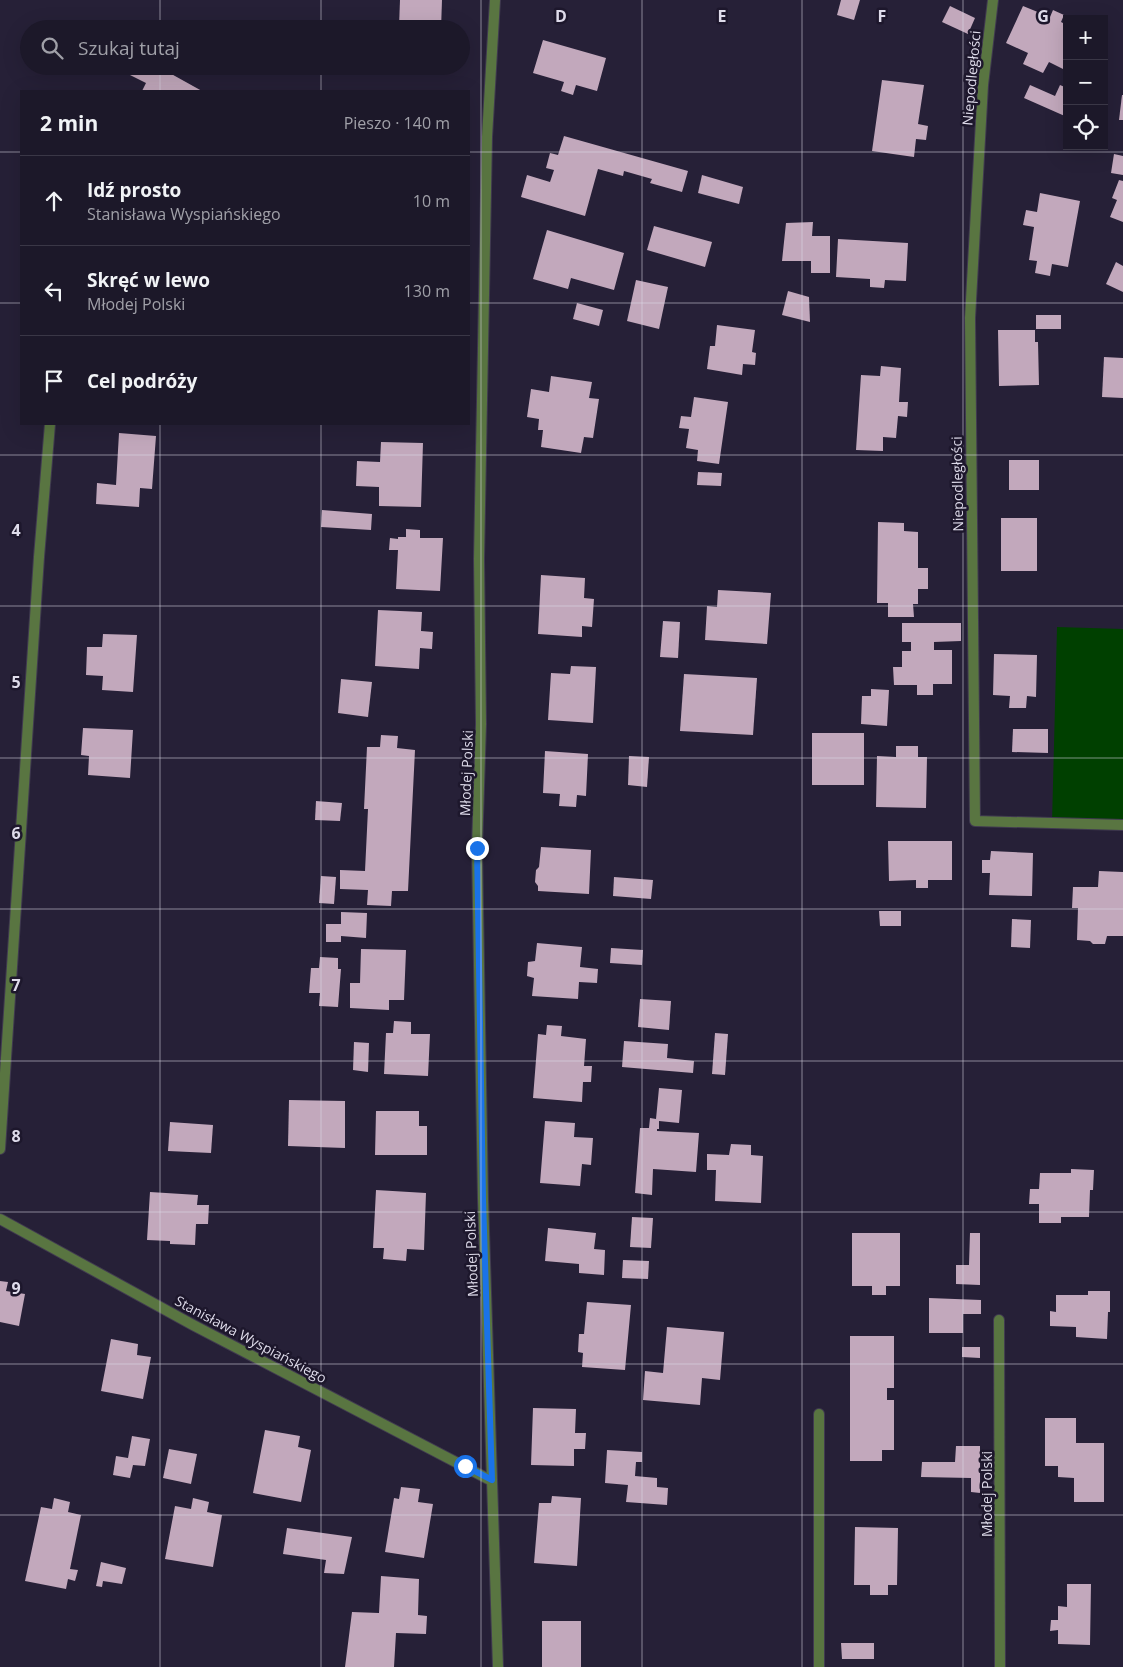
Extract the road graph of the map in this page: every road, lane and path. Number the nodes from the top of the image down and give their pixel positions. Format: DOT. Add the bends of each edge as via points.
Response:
graph roads {
  1 [pos="495,0"];
  2 [pos="993,0"];
  3 [pos="50,425"];
  4 [pos="1123,825"];
  5 [pos="0,1149"];
  6 [pos="0,1219"];
  7 [pos="999,1320"];
  8 [pos="819,1414"];
  9 [pos="492,1480"];
  10 [pos="498,1667"];
  11 [pos="819,1667"];
  12 [pos="1000,1667"];
  1 -- 9 [label="street, Młodej Polski" via="487,137 477,848"];
  2 -- 4 [label="street, Niepodległości" via="983,85 970,318 975,821"];
  3 -- 5 [label="street"];
  6 -- 9 [label="street, Stanisława Wyspiańskiego" via="193,1325"];
  7 -- 12 [label="street, Młodej Polski"];
  8 -- 11 [label="street"];
  9 -- 10 [label="street, Młodej Polski"];
}
